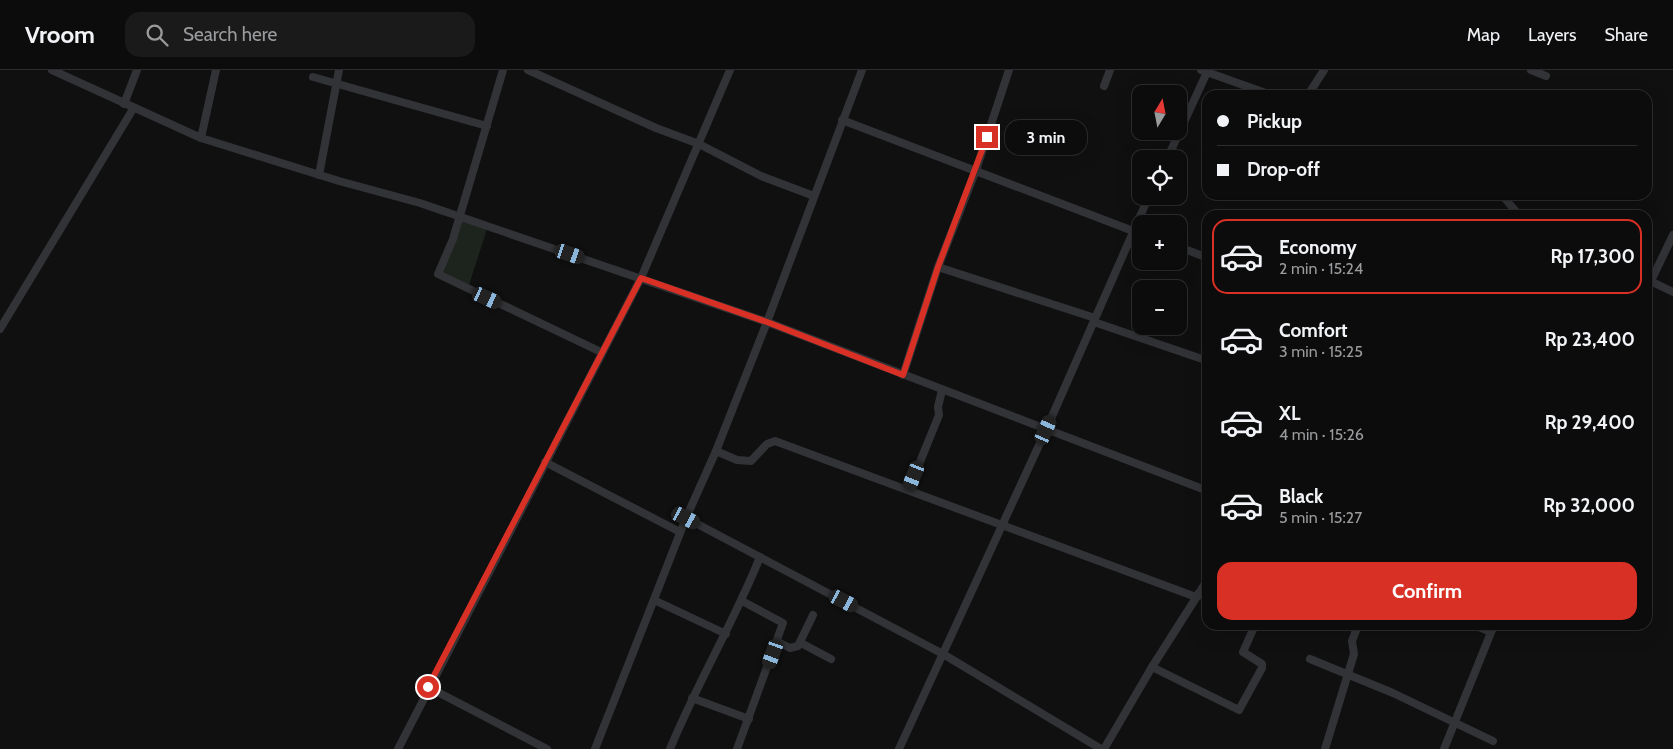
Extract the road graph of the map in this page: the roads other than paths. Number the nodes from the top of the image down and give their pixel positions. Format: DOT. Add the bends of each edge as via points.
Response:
graph roads {
  1 [pos="52,70"];
  2 [pos="137,70"];
  3 [pos="216,70"];
  4 [pos="338,70"];
  5 [pos="503,70"];
  6 [pos="528,70"];
  7 [pos="730,70"];
  8 [pos="862,70"];
  9 [pos="1009,70"];
  10 [pos="1110,70"];
  11 [pos="1324,70"];
  12 [pos="1531,70"];
  13 [pos="1206,71"];
  14 [pos="1546,76"];
  15 [pos="313,77"];
  16 [pos="336,83"];
  17 [pos="1104,86"];
  18 [pos="1257,90"];
  19 [pos="1311,90"];
  20 [pos="124,104"];
  21 [pos="133,109"];
  22 [pos="842,120"];
  23 [pos="487,126"];
  24 [pos="202,138"];
  25 [pos="699,144"];
  26 [pos="1171,150"];
  27 [pos="976,170"];
  28 [pos="319,175"];
  29 [pos="814,196"];
  30 [pos="1506,200"];
  31 [pos="1515,210"];
  32 [pos="458,217"];
  33 [pos="1132,230"];
  34 [pos="1132,232"];
  35 [pos="1673,235"];
  36 [pos="1187,250"];
  37 [pos="1202,256"];
  38 [pos="938,267"];
  39 [pos="1652,275"];
  40 [pos="641,278"];
  41 [pos="1652,284"];
  42 [pos="1673,292"];
  43 [pos="1094,320"];
  44 [pos="767,322"];
  45 [pos="0,329"];
  46 [pos="601,352"];
  47 [pos="1202,359"];
  48 [pos="903,375"];
  49 [pos="942,390"];
  50 [pos="1046,430"];
  51 [pos="716,452"];
  52 [pos="545,462"];
  53 [pos="909,489"];
  54 [pos="1202,489"];
  55 [pos="686,518"];
  56 [pos="1003,524"];
  57 [pos="680,532"];
  58 [pos="760,557"];
  59 [pos="1202,586"];
  60 [pos="1194,596"];
  61 [pos="1202,597"];
  62 [pos="654,600"];
  63 [pos="742,601"];
  64 [pos="813,615"];
  65 [pos="1253,630"];
  66 [pos="1356,630"];
  67 [pos="1492,630"];
  68 [pos="726,634"];
  69 [pos="778,642"];
  70 [pos="801,643"];
  71 [pos="943,654"];
  72 [pos="831,659"];
  73 [pos="1310,659"];
  74 [pos="1152,666"];
  75 [pos="1347,676"];
  76 [pos="428,687"];
  77 [pos="692,698"];
  78 [pos="749,719"];
  79 [pos="1456,723"];
  80 [pos="1493,741"];
  81 [pos="398,749"];
  82 [pos="547,749"];
  83 [pos="596,749"];
  84 [pos="670,749"];
  85 [pos="737,749"];
  86 [pos="899,749"];
  87 [pos="1103,749"];
  88 [pos="1325,749"];
  89 [pos="1444,749"];
  1 -- 20 [label="street"];
  2 -- 20 [label="street"];
  3 -- 24 [label="street"];
  4 -- 16 [label="street"];
  5 -- 23 [label="street"];
  6 -- 25 [label="street"];
  7 -- 25 [label="street"];
  8 -- 22 [label="street"];
  9 -- 27 [label="street"];
  10 -- 17 [label="street"];
  11 -- 19 [label="street"];
  12 -- 14 [label="street"];
  13 -- 18 [label="street"];
  13 -- 26 [label="street"];
  15 -- 16 [label="street"];
  16 -- 23 [label="street"];
  16 -- 28 [label="street"];
  20 -- 21 [label="street"];
  21 -- 24 [label="street"];
  21 -- 45 [label="street"];
  22 -- 27 [label="street"];
  22 -- 29 [label="street"];
  23 -- 32 [label="street"];
  24 -- 28 [label="street"];
  25 -- 29 [label="street" via="761,176"];
  25 -- 40 [label="street"];
  27 -- 33 [label="street" via="1018,189"];
  27 -- 38 [label="street"];
  28 -- 32 [label="street"];
  29 -- 44 [label="street"];
  30 -- 31 [label="street"];
  32 -- 40 [label="street"];
  32 -- 46 [label="street" via="453,239 438,274"];
  34 -- 43 [label="street"];
  35 -- 39 [label="street"];
  36 -- 37 [label="street"];
  38 -- 43 [label="street"];
  38 -- 48 [label="street"];
  40 -- 44 [label="street"];
  40 -- 46 [label="street"];
  41 -- 42 [label="street"];
  43 -- 47 [label="street"];
  43 -- 50 [label="street"];
  44 -- 48 [label="street"];
  44 -- 51 [label="street"];
  46 -- 52 [label="street"];
  48 -- 49 [label="street"];
  49 -- 50 [label="street"];
  49 -- 53 [label="street" via="938,419"];
  50 -- 54 [label="street"];
  50 -- 56 [label="street"];
  51 -- 53 [label="street" via="737,460 752,461 767,444 775,441"];
  51 -- 55 [label="street"];
  52 -- 57 [label="street"];
  52 -- 76 [label="street"];
  53 -- 56 [label="street"];
  55 -- 57 [label="street"];
  55 -- 58 [label="street"];
  56 -- 60 [label="street"];
  56 -- 71 [label="street"];
  57 -- 62 [label="street"];
  58 -- 63 [label="street"];
  58 -- 71 [label="street"];
  59 -- 60 [label="street"];
  60 -- 61 [label="street"];
  60 -- 74 [label="street"];
  62 -- 68 [label="street"];
  62 -- 83 [label="street"];
  63 -- 68 [label="street"];
  63 -- 69 [label="street" via="782,621"];
  64 -- 70 [label="street"];
  65 -- 74 [label="street" via="1243,652 1262,664 1262,668 1239,710"];
  66 -- 75 [label="street" via="1352,641 1354,654"];
  67 -- 79 [label="street"];
  68 -- 77 [label="street"];
  69 -- 70 [label="street" via="790,648"];
  69 -- 78 [label="street"];
  70 -- 72 [label="street"];
  71 -- 86 [label="street"];
  71 -- 87 [label="street"];
  73 -- 75 [label="street"];
  74 -- 87 [label="street"];
  75 -- 79 [label="street" via="1393,693"];
  75 -- 88 [label="street"];
  76 -- 81 [label="street"];
  76 -- 82 [label="street"];
  77 -- 78 [label="street"];
  77 -- 84 [label="street"];
  78 -- 85 [label="street"];
  79 -- 80 [label="street"];
  79 -- 89 [label="street"];
}
